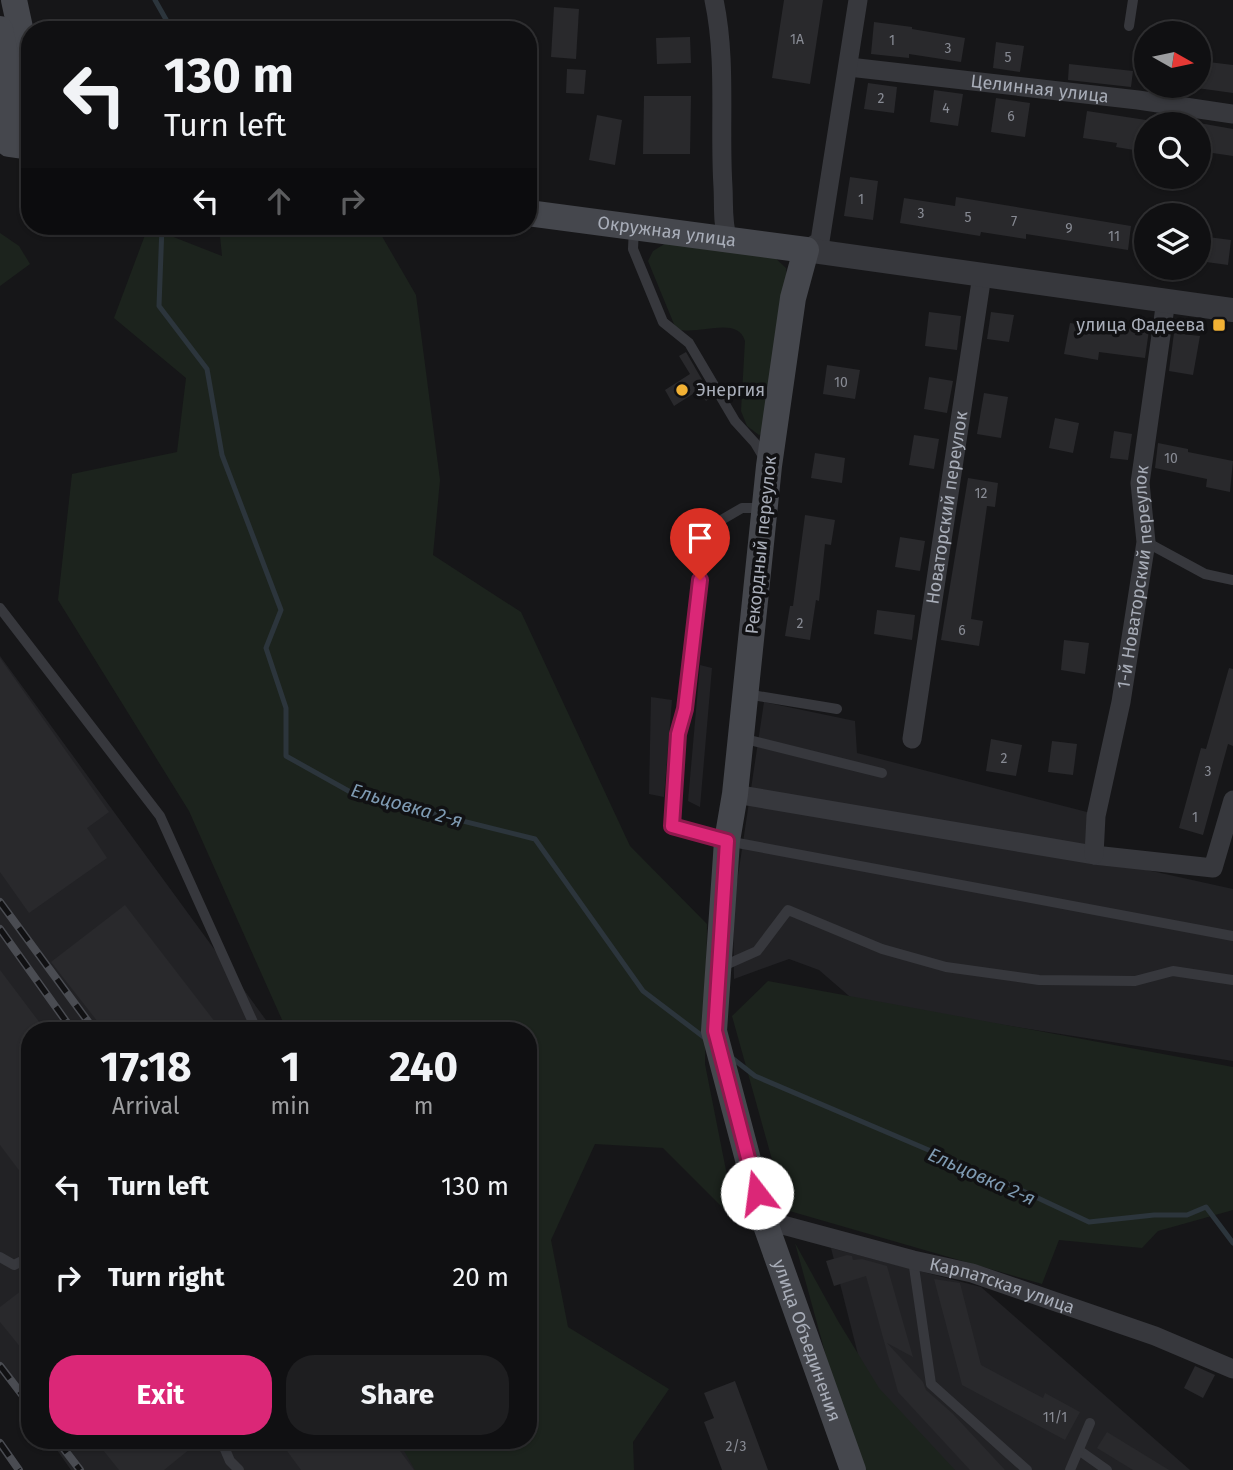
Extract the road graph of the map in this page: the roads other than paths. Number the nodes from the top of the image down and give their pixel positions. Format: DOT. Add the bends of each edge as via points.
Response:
graph roads {
  1 [pos="14,0"];
  2 [pos="714,0"];
  3 [pos="858,0"];
  4 [pos="1133,0"];
  5 [pos="1129,26"];
  6 [pos="0,29"];
  7 [pos="21,32"];
  8 [pos="849,67"];
  9 [pos="1233,114"];
  10 [pos="13,144"];
  11 [pos="537,214"];
  12 [pos="634,227"];
  13 [pos="728,240"];
  14 [pos="806,250"];
  15 [pos="982,275"];
  16 [pos="1166,300"];
  17 [pos="1233,310"];
  18 [pos="769,466"];
  19 [pos="765,509"];
  20 [pos="1146,542"];
  21 [pos="1233,580"];
  22 [pos="0,607"];
  23 [pos="745,694"];
  24 [pos="837,709"];
  25 [pos="741,738"];
  26 [pos="912,739"];
  27 [pos="882,773"];
  28 [pos="735,794"];
  29 [pos="1233,800"];
  30 [pos="727,841"];
  31 [pos="1094,855"];
  32 [pos="1233,936"];
  33 [pos="719,968"];
  34 [pos="1233,980"];
  35 [pos="253,1022"];
  36 [pos="764,1220"];
  37 [pos="0,1257"];
  38 [pos="913,1260"];
  39 [pos="21,1262"];
  40 [pos="1233,1368"];
  41 [pos="1090,1423"];
  42 [pos="224,1449"];
  43 [pos="1080,1451"];
  44 [pos="239,1470"];
  45 [pos="853,1470"];
  46 [pos="1027,1470"];
  47 [pos="1070,1470"];
  48 [pos="1107,1470"];
  1 -- 7 [label="main road"];
  2 -- 13 [label="street" via="720,28 720,155"];
  3 -- 8 [label="street"];
  4 -- 5 [label="lane"];
  6 -- 10 [label="main road" via="11,82"];
  8 -- 9 [label="street, Целинная улица"];
  8 -- 14 [label="street" via="820,241"];
  11 -- 12 [label="main road, Окружная улица"];
  12 -- 13 [label="main road, Окружная улица"];
  12 -- 18 [label="lane" via="633,249 663,322 689,343 735,421"];
  13 -- 14 [label="main road, Окружная улица"];
  14 -- 15 [label="street"];
  14 -- 18 [label="main road, Рекордный переулок" via="793,299"];
  15 -- 16 [label="street"];
  15 -- 26 [label="street, Новаторский переулок"];
  16 -- 17 [label="street"];
  16 -- 20 [label="street, 1-й Новаторский переулок" via="1140,483"];
  18 -- 19 [label="main road, Рекордный переулок"];
  19 -- 23 [label="main road, Рекордный переулок"];
  19 -- 30 [label="lane" via="742,508 706,528 685,709 678,734 672,826"];
  20 -- 21 [label="lane" via="1205,574"];
  20 -- 31 [label="street, 1-й Новаторский переулок" via="1121,702 1096,816"];
  22 -- 35 [label="lane" via="160,816"];
  23 -- 24 [label="lane"];
  23 -- 25 [label="main road, Рекордный переулок"];
  25 -- 27 [label="lane"];
  25 -- 28 [label="main road, Рекордный переулок"];
  28 -- 30 [label="main road, Рекордный переулок"];
  28 -- 31 [label="street"];
  29 -- 31 [label="street" via="1213,868"];
  30 -- 32 [label="lane"];
  30 -- 33 [label="main road, улица Объединения"];
  33 -- 34 [label="lane" via="757,951 788,910 882,949 946,967 1039,980 1135,981 1173,971"];
  33 -- 36 [label="main road, улица Объединения" via="715,1031"];
  36 -- 38 [label="street, Карпатская улица"];
  36 -- 45 [label="main road, улица Объединения"];
  37 -- 39 [label="lane" via="14,1265"];
  38 -- 40 [label="street, Карпатская улица" via="985,1277"];
  38 -- 46 [label="lane" via="931,1384"];
  41 -- 43 [label="lane"];
  42 -- 44 [label="lane"];
  43 -- 47 [label="lane"];
  43 -- 48 [label="lane"];
}
